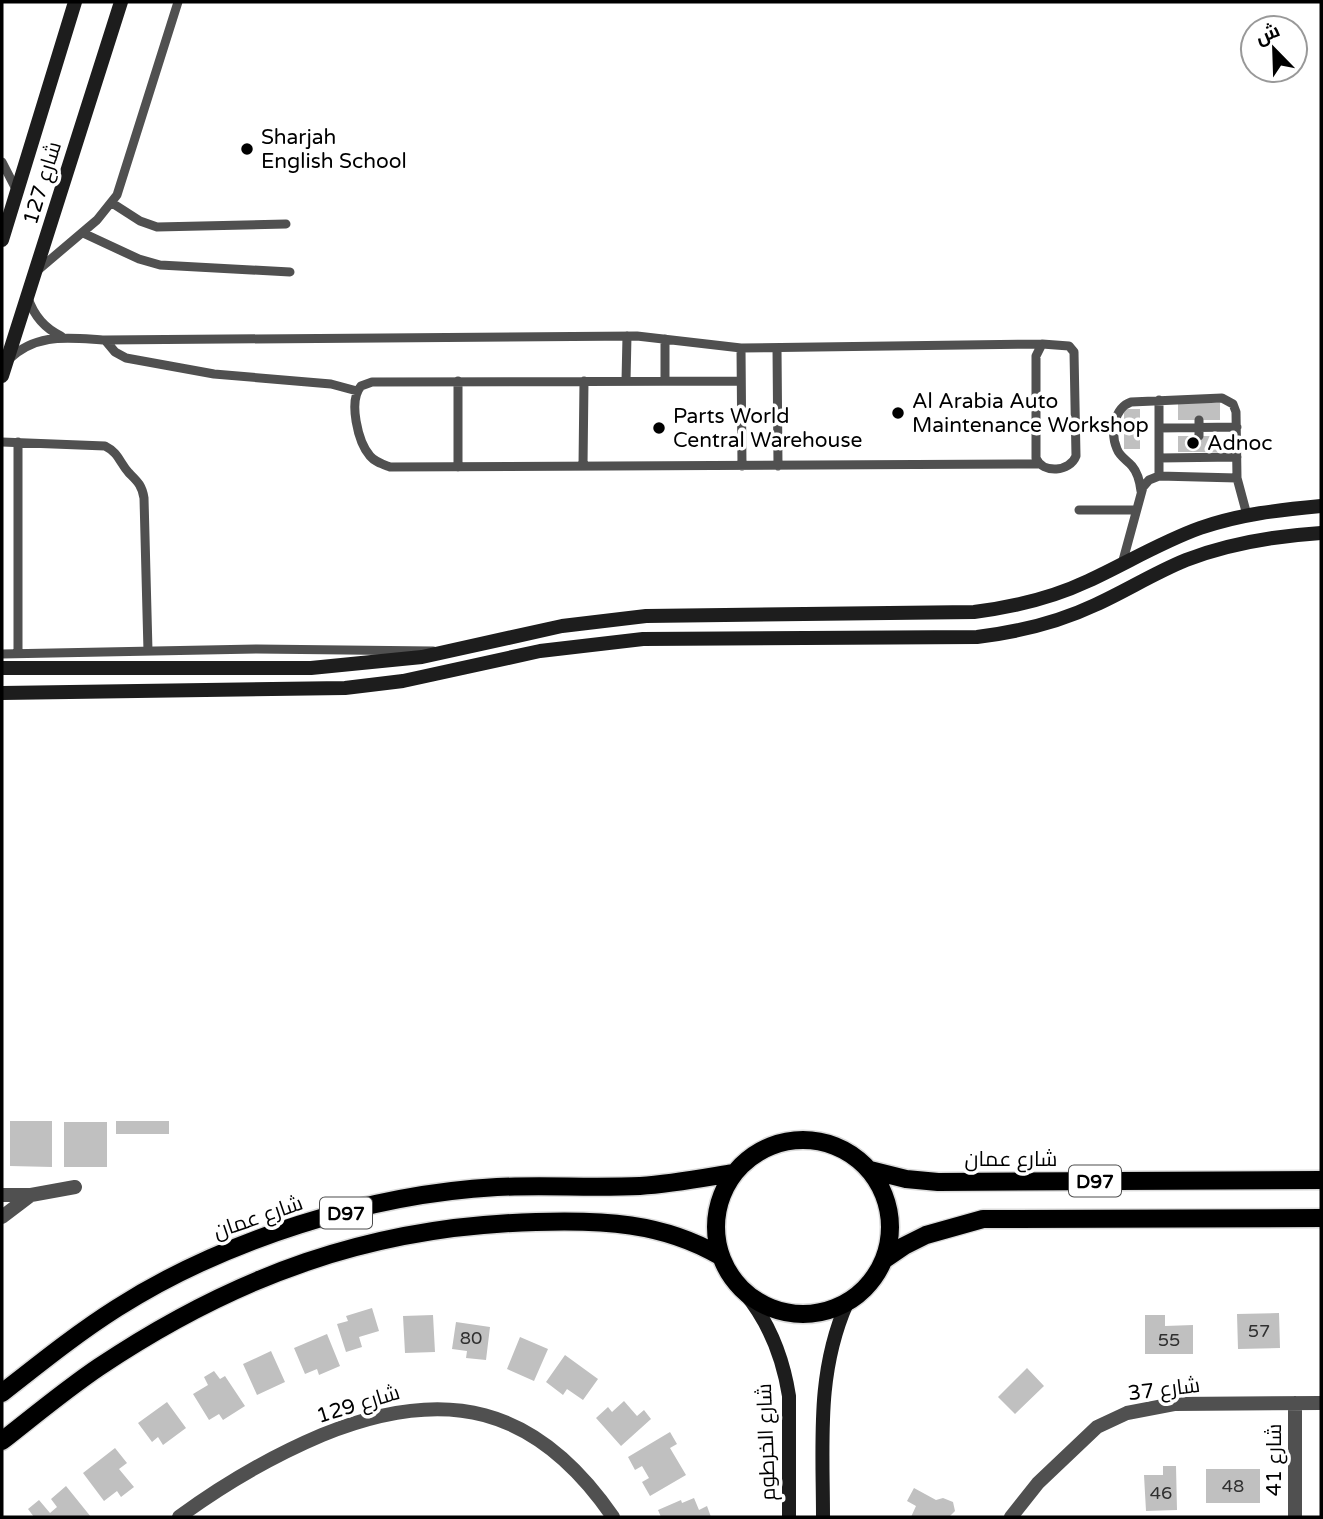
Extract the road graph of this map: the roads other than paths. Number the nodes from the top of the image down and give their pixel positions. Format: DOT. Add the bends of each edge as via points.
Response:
graph roads {
  1 [pos="75,2"];
  2 [pos="121,2"];
  3 [pos="178,2"];
  4 [pos="2,162"];
  5 [pos="17,192"];
  6 [pos="112,203"];
  7 [pos="286,224"];
  8 [pos="83,233"];
  9 [pos="2,240"];
  10 [pos="37,271"];
  11 [pos="290,272"];
  12 [pos="28,297"];
  13 [pos="627,336"];
  14 [pos="63,337"];
  15 [pos="665,339"];
  16 [pos="105,341"];
  17 [pos="1042,344"];
  18 [pos="741,348"];
  19 [pos="777,348"];
  20 [pos="7,361"];
  21 [pos="2,376"];
  22 [pos="584,381"];
  23 [pos="626,381"];
  24 [pos="665,381"];
  25 [pos="741,381"];
  26 [pos="458,382"];
  27 [pos="357,391"];
  28 [pos="1159,400"];
  29 [pos="1159,428"];
  30 [pos="1237,428"];
  31 [pos="2,442"];
  32 [pos="18,442"];
  33 [pos="1237,457"];
  34 [pos="1159,458"];
  35 [pos="1039,464"];
  36 [pos="583,466"];
  37 [pos="742,466"];
  38 [pos="778,466"];
  39 [pos="458,467"];
  40 [pos="1159,476"];
  41 [pos="1237,478"];
  42 [pos="1141,492"];
  43 [pos="1321,506"];
  44 [pos="1079,510"];
  45 [pos="1136,510"];
  46 [pos="1247,514"];
  47 [pos="1321,533"];
  48 [pos="1122,564"];
  49 [pos="148,651"];
  50 [pos="445,651"];
  51 [pos="18,653"];
  52 [pos="2,654"];
  53 [pos="2,668"];
  54 [pos="2,691"];
  55 [pos="870,1170"];
  56 [pos="734,1173"];
  57 [pos="1321,1180"];
  58 [pos="75,1187"];
  59 [pos="2,1195"];
  60 [pos="31,1195"];
  61 [pos="2,1217"];
  62 [pos="1321,1218"];
  63 [pos="720,1256"];
  64 [pos="885,1259"];
  65 [pos="744,1292"];
  66 [pos="846,1303"];
  67 [pos="2,1393"];
  68 [pos="1295,1403"];
  69 [pos="1321,1403"];
  70 [pos="2,1441"];
  71 [pos="179,1517"];
  72 [pos="613,1517"];
  73 [pos="789,1517"];
  74 [pos="823,1517"];
  75 [pos="1011,1517"];
  76 [pos="1295,1517"];
  1 -- 5 [label="street, شارع 127"];
  2 -- 10 [label="street, شارع 127"];
  3 -- 6 [label="lane"];
  4 -- 5 [label="lane"];
  5 -- 9 [label="street, شارع 127"];
  6 -- 7 [label="lane" via="157,227"];
  6 -- 8 [label="lane"];
  8 -- 10 [label="lane"];
  8 -- 11 [label="lane" via="160,265"];
  10 -- 12 [label="street, شارع 127"];
  12 -- 14 [label="lane" via="37,317"];
  12 -- 20 [label="street, شارع 127"];
  13 -- 15 [label="lane"];
  13 -- 16 [label="lane"];
  13 -- 23 [label="lane"];
  14 -- 16 [label="lane"];
  14 -- 20 [label="lane" via="36,341"];
  15 -- 18 [label="lane"];
  15 -- 24 [label="lane"];
  16 -- 27 [label="lane" via="126,358"];
  17 -- 19 [label="lane"];
  17 -- 35 [label="lane" via="1036,356"];
  17 -- 35 [label="lane" via="1069,346 1074,352 1076,456 1066,468"];
  18 -- 19 [label="lane"];
  18 -- 25 [label="lane"];
  19 -- 38 [label="lane"];
  20 -- 21 [label="street, شارع 127"];
  22 -- 23 [label="lane"];
  22 -- 26 [label="lane"];
  22 -- 36 [label="lane"];
  23 -- 24 [label="lane"];
  24 -- 25 [label="lane"];
  25 -- 37 [label="lane"];
  26 -- 27 [label="lane" via="372,382"];
  26 -- 39 [label="lane"];
  27 -- 39 [label="lane" via="353,402 361,439 374,460 390,467"];
  28 -- 29 [label="lane"];
  28 -- 30 [label="lane" via="1222,398 1230,401 1236,412"];
  28 -- 42 [label="lane" via="1127,403 1116,419 1116,447 1135,469"];
  29 -- 30 [label="lane"];
  29 -- 34 [label="lane"];
  30 -- 33 [label="lane"];
  31 -- 32 [label="lane"];
  32 -- 49 [label="lane" via="105,446 117,453 138,481 144,498"];
  32 -- 51 [label="lane"];
  33 -- 34 [label="lane"];
  33 -- 41 [label="lane"];
  34 -- 40 [label="lane"];
  35 -- 38 [label="lane"];
  36 -- 37 [label="lane"];
  36 -- 39 [label="lane"];
  37 -- 38 [label="lane"];
  40 -- 41 [label="lane"];
  40 -- 42 [label="lane"];
  41 -- 46 [label="lane"];
  42 -- 45 [label="lane"];
  43 -- 46 [label="street"];
  44 -- 45 [label="lane"];
  45 -- 48 [label="lane"];
  46 -- 48 [label="street" via="1198,528"];
  47 -- 54 [label="street" via="1262,539 1210,552 1074,615 977,637 643,639 540,650 403,681 345,688"];
  48 -- 50 [label="street" via="1047,597 974,612 646,617 562,626"];
  49 -- 50 [label="lane"];
  49 -- 51 [label="lane"];
  50 -- 53 [label="street" via="385,662 311,667"];
  51 -- 52 [label="lane"];
  55 -- 56 [label="main road" via="854,1155 813,1140 769,1147"];
  55 -- 57 [label="main road, شارع عمان / D97" via="938,1182"];
  55 -- 64 [label="main road" via="888,1203 890,1241"];
  56 -- 63 [label="main road" via="717,1213"];
  56 -- 67 [label="main road, شارع عمان / D97" via="642,1186 455,1191 295,1227 221,1254 151,1288 86,1329"];
  58 -- 60 [label="street"];
  59 -- 60 [label="street"];
  60 -- 61 [label="street"];
  62 -- 64 [label="main road, D97" via="983,1219 926,1236"];
  63 -- 65 [label="main road"];
  63 -- 70 [label="main road, D97" via="669,1233 610,1222 472,1225 354,1247 276,1272 168,1324 96,1369"];
  64 -- 66 [label="main road" via="869,1284"];
  65 -- 66 [label="main road" via="783,1312 805,1315"];
  65 -- 73 [label="street, شارع الخرطوم" via="770,1331 786,1377"];
  66 -- 74 [label="street" via="830,1348 823,1391"];
  68 -- 69 [label="street, شارع 37"];
  68 -- 75 [label="street, شارع 37" via="1174,1405 1127,1413 1097,1427 1038,1483"];
  68 -- 76 [label="street, شارع 41"];
  71 -- 72 [label="street, شارع 129" via="263,1462 336,1430 381,1414 445,1408 505,1422 540,1440 573,1466"];
}
